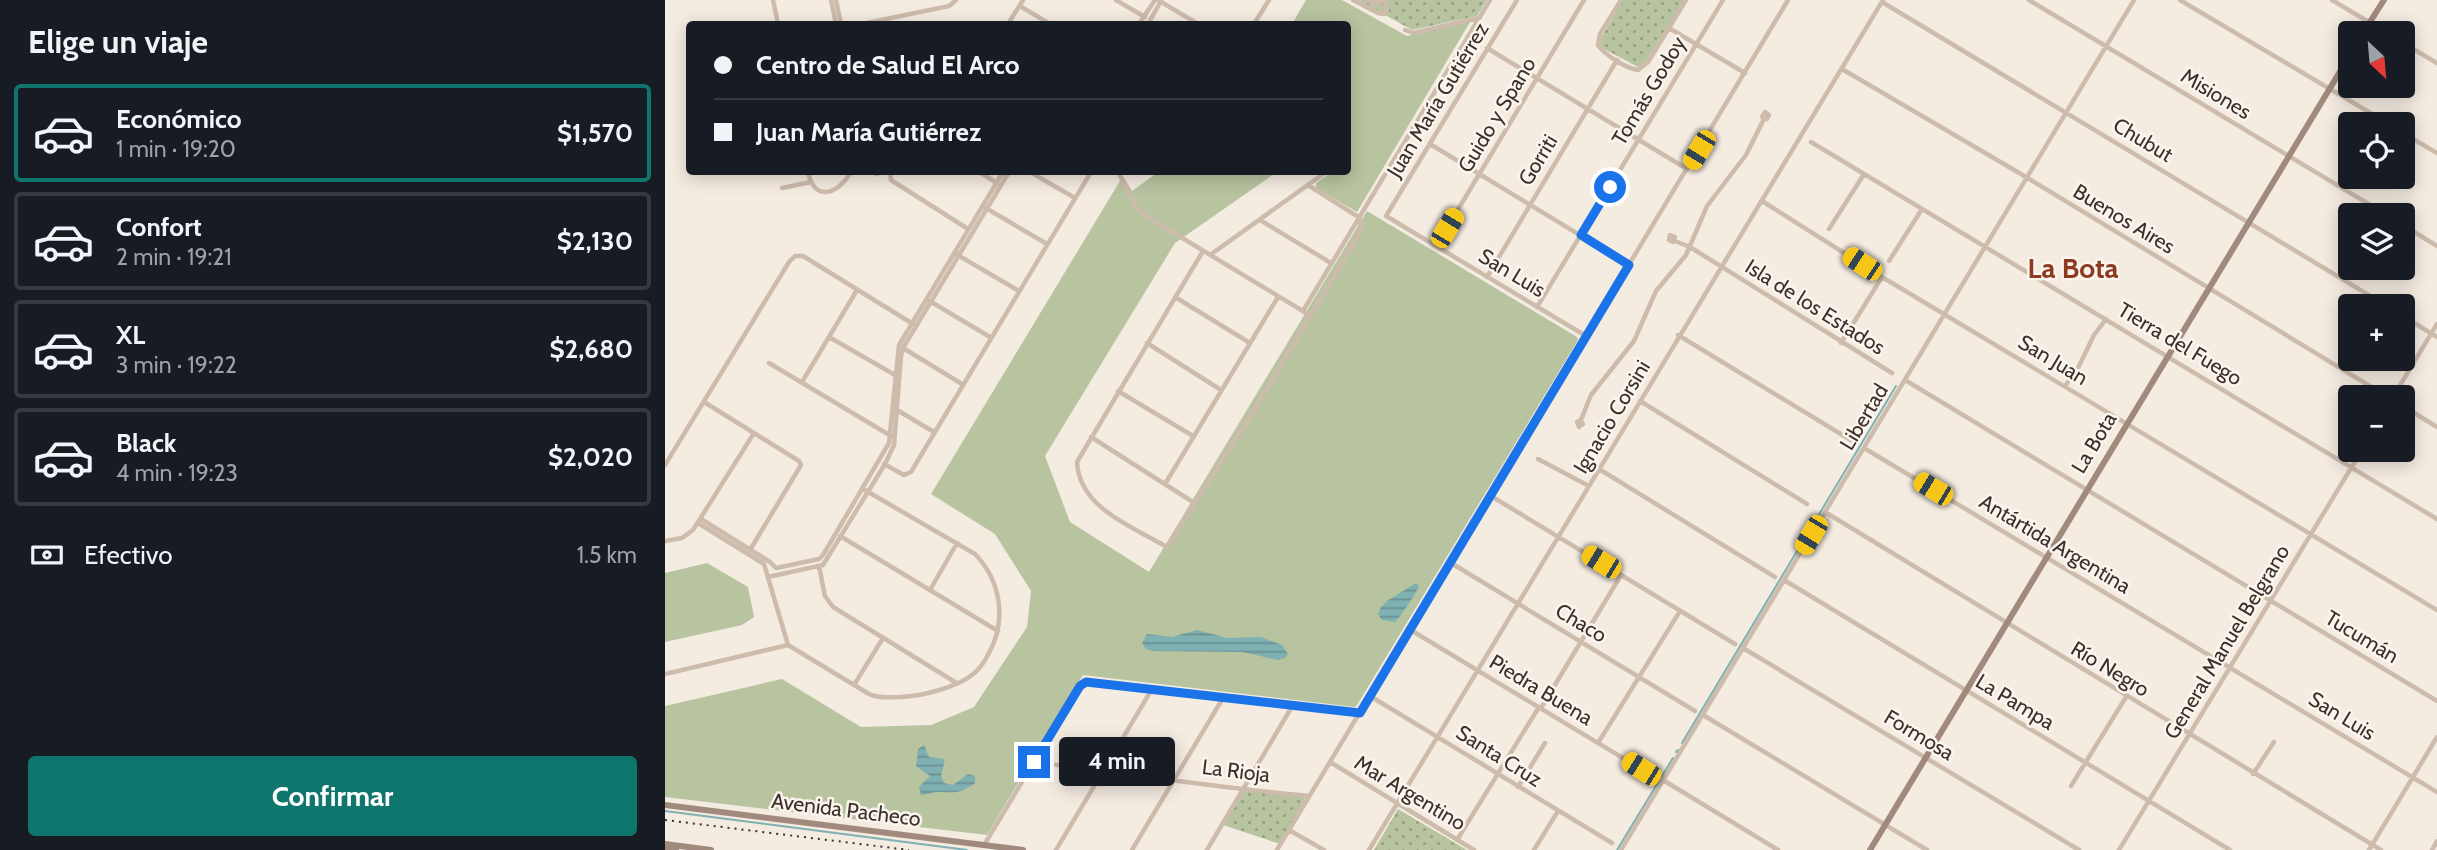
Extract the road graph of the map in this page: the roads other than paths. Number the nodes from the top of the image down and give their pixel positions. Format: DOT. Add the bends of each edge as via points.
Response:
graph roads {
  1 [pos="773,0"];
  2 [pos="831,0"];
  3 [pos="836,0"];
  4 [pos="957,0"];
  5 [pos="1023,0"];
  6 [pos="1116,0"];
  7 [pos="1159,0"];
  8 [pos="1353,0"];
  9 [pos="1366,0"];
  10 [pos="1490,0"];
  11 [pos="1517,0"];
  12 [pos="1584,0"];
  13 [pos="1621,0"];
  14 [pos="1686,0"];
  15 [pos="1723,0"];
  16 [pos="1789,0"];
  17 [pos="2029,0"];
  18 [pos="2134,0"];
  19 [pos="2180,0"];
  20 [pos="2332,0"];
  21 [pos="2384,0"];
  22 [pos="1267,1"];
  23 [pos="1883,1"];
  24 [pos="1020,6"];
  25 [pos="1145,17"];
  26 [pos="1480,17"];
  27 [pos="777,21"];
  28 [pos="835,21"];
  29 [pos="840,21"];
  30 [pos="876,21"];
  31 [pos="1010,21"];
  32 [pos="1045,21"];
  33 [pos="1142,21"];
  34 [pos="1149,21"];
  35 [pos="1193,21"];
  36 [pos="1256,21"];
  37 [pos="2367,21"];
  38 [pos="2371,21"];
  39 [pos="1669,27"];
  40 [pos="1405,30"];
  41 [pos="1696,44"];
  42 [pos="2106,46"];
  43 [pos="1487,48"];
  44 [pos="2415,50"];
  45 [pos="1617,60"];
  46 [pos="2437,64"];
  47 [pos="1842,69"];
  48 [pos="1745,73"];
  49 [pos="2338,75"];
  50 [pos="1537,78"];
  51 [pos="2330,89"];
  52 [pos="1587,109"];
  53 [pos="2065,112"];
  54 [pos="2369,112"];
  55 [pos="1764,119"];
  56 [pos="1639,140"];
  57 [pos="2415,140"];
  58 [pos="1811,142"];
  59 [pos="1430,144"];
  60 [pos="2437,153"];
  61 [pos="2290,155"];
  62 [pos="1687,169"];
  63 [pos="1479,174"];
  64 [pos="1864,174"];
  65 [pos="809,175"];
  66 [pos="849,175"];
  67 [pos="890,175"];
  68 [pos="984,175"];
  69 [pos="1002,175"];
  70 [pos="1006,175"];
  71 [pos="1035,175"];
  72 [pos="1089,175"];
  73 [pos="1120,175"];
  74 [pos="1322,175"];
  75 [pos="2026,177"];
  76 [pos="811,182"];
  77 [pos="999,183"];
  78 [pos="1308,185"];
  79 [pos="782,188"];
  80 [pos="1075,198"];
  81 [pos="1762,201"];
  82 [pos="2368,203"];
  83 [pos="1530,204"];
  84 [pos="984,207"];
  85 [pos="1921,209"];
  86 [pos="1386,216"];
  87 [pos="1359,217"];
  88 [pos="1260,220"];
  89 [pos="2249,222"];
  90 [pos="1829,229"];
  91 [pos="970,231"];
  92 [pos="2415,232"];
  93 [pos="1581,235"];
  94 [pos="1675,240"];
  95 [pos="1047,244"];
  96 [pos="1436,246"];
  97 [pos="1984,246"];
  98 [pos="2437,246"];
  99 [pos="1690,247"];
  100 [pos="1203,251"];
  101 [pos="956,254"];
  102 [pos="1210,255"];
  103 [pos="1889,261"];
  104 [pos="1331,263"];
  105 [pos="1629,265"];
  106 [pos="1721,267"];
  107 [pos="1487,277"];
  108 [pos="1882,277"];
  109 [pos="2208,288"];
  110 [pos="857,290"];
  111 [pos="1019,291"];
  112 [pos="2367,294"];
  113 [pos="1175,297"];
  114 [pos="1278,297"];
  115 [pos="929,300"];
  116 [pos="1538,307"];
  117 [pos="1303,311"];
  118 [pos="1945,314"];
  119 [pos="1311,316"];
  120 [pos="2106,318"];
  121 [pos="2415,323"];
  122 [pos="2437,324"];
  123 [pos="914,325"];
  124 [pos="1678,335"];
  125 [pos="2434,335"];
  126 [pos="1586,336"];
  127 [pos="829,337"];
  128 [pos="990,337"];
  129 [pos="1147,343"];
  130 [pos="1250,343"];
  131 [pos="1841,343"];
  132 [pos="901,347"];
  133 [pos="2168,355"];
  134 [pos="769,363"];
  135 [pos="1892,373"];
  136 [pos="895,374"];
  137 [pos="1905,380"];
  138 [pos="801,383"];
  139 [pos="962,384"];
  140 [pos="2371,385"];
  141 [pos="2399,385"];
  142 [pos="2065,386"];
  143 [pos="1221,390"];
  144 [pos="1118,391"];
  145 [pos="1640,401"];
  146 [pos="703,402"];
  147 [pos="897,410"];
  148 [pos="2415,413"];
  149 [pos="1581,420"];
  150 [pos="2127,423"];
  151 [pos="2437,427"];
  152 [pos="934,432"];
  153 [pos="754,433"];
  154 [pos="891,436"];
  155 [pos="1193,436"];
  156 [pos="1090,437"];
  157 [pos="1854,442"];
  158 [pos="1864,448"];
  159 [pos="1538,459"];
  160 [pos="2354,462"];
  161 [pos="882,463"];
  162 [pos="665,465"];
  163 [pos="2351,467"];
  164 [pos="1599,468"];
  165 [pos="1165,484"];
  166 [pos="1589,486"];
  167 [pos="865,490"];
  168 [pos="2087,491"];
  169 [pos="1491,496"];
  170 [pos="1196,504"];
  171 [pos="1807,504"];
  172 [pos="1825,512"];
  173 [pos="2437,519"];
  174 [pos="699,521"];
  175 [pos="2311,533"];
  176 [pos="840,536"];
  177 [pos="1559,537"];
  178 [pos="665,541"];
  179 [pos="957,543"];
  180 [pos="749,552"];
  181 [pos="2047,557"];
  182 [pos="819,559"];
  183 [pos="767,563"];
  184 [pos="1451,563"];
  185 [pos="820,566"];
  186 [pos="1621,575"];
  187 [pos="1775,577"];
  188 [pos="768,578"];
  189 [pos="1784,580"];
  190 [pos="930,590"];
  191 [pos="2271,600"];
  192 [pos="1518,603"];
  193 [pos="2437,610"];
  194 [pos="1679,611"];
  195 [pos="2006,624"];
  196 [pos="1409,629"];
  197 [pos="998,631"];
  198 [pos="883,638"];
  199 [pos="1581,641"];
  200 [pos="1735,644"];
  201 [pos="788,645"];
  202 [pos="1742,648"];
  203 [pos="2230,667"];
  204 [pos="1478,670"];
  205 [pos="665,674"];
  206 [pos="1640,676"];
  207 [pos="956,682"];
  208 [pos="854,685"];
  209 [pos="1152,689"];
  210 [pos="1965,691"];
  211 [pos="1370,696"];
  212 [pos="1223,697"];
  213 [pos="2126,697"];
  214 [pos="2437,701"];
  215 [pos="1293,705"];
  216 [pos="1540,708"];
  217 [pos="1695,711"];
  218 [pos="1360,713"];
  219 [pos="1702,715"];
  220 [pos="2189,735"];
  221 [pos="1436,736"];
  222 [pos="2437,737"];
  223 [pos="2274,742"];
  224 [pos="1545,743"];
  225 [pos="1598,743"];
  226 [pos="1925,757"];
  227 [pos="1034,762"];
  228 [pos="1330,762"];
  229 [pos="2086,764"];
  230 [pos="1103,770"];
  231 [pos="1498,774"];
  232 [pos="2253,774"];
  233 [pos="2413,777"];
  234 [pos="1655,778"];
  235 [pos="1173,779"];
  236 [pos="1663,780"];
  237 [pos="2071,786"];
  238 [pos="1518,787"];
  239 [pos="1243,790"];
  240 [pos="2437,792"];
  241 [pos="1309,796"];
  242 [pos="2149,801"];
  243 [pos="1397,804"];
  244 [pos="665,806"];
  245 [pos="1558,811"];
  246 [pos="1885,825"];
  247 [pos="1289,830"];
  248 [pos="1457,840"];
  249 [pos="2437,841"];
  250 [pos="1612,843"];
  251 [pos="984,845"];
  252 [pos="665,846"];
  253 [pos="2370,847"];
  254 [pos="1623,849"];
  255 [pos="676,850"];
  256 [pos="711,850"];
  257 [pos="1023,850"];
  258 [pos="1056,850"];
  259 [pos="1132,850"];
  260 [pos="1207,850"];
  261 [pos="1277,850"];
  262 [pos="1324,850"];
  263 [pos="1369,850"];
  264 [pos="1474,850"];
  265 [pos="1534,850"];
  266 [pos="1777,850"];
  267 [pos="1870,850"];
  268 [pos="1927,850"];
  269 [pos="2079,850"];
  270 [pos="2119,850"];
  271 [pos="2230,850"];
  272 [pos="2381,850"];
  273 [pos="2432,850"];
  1 -- 27 [label="street"];
  2 -- 28 [label="street"];
  3 -- 29 [label="street"];
  4 -- 30 [label="street" via="949,6"];
  5 -- 24 [label="street"];
  6 -- 25 [label="street"];
  7 -- 25 [label="street"];
  7 -- 34 [label="street"];
  7 -- 35 [label="street"];
  8 -- 9 [label="street" via="1386,13 1384,3"];
  10 -- 26 [label="street"];
  11 -- 43 [label="street, Juan María Gutiérrez"];
  12 -- 50 [label="street, Guido y Spano"];
  13 -- 45 [label="street" via="1597,41 1602,51"];
  14 -- 39 [label="street"];
  15 -- 41 [label="street, Tomás Godoy"];
  16 -- 48 [label="street"];
  17 -- 42 [label="street, Misiones"];
  18 -- 42 [label="street, Libertad"];
  19 -- 51 [label="street"];
  20 -- 37 [label="street"];
  21 -- 38 [label="street"];
  22 -- 36 [label="street"];
  23 -- 47 [label="street, Ignacio Corsini"];
  23 -- 53 [label="street, Chubut"];
  24 -- 31 [label="street"];
  24 -- 32 [label="street"];
  25 -- 33 [label="street"];
  26 -- 40 [label="street" via="1413,33"];
  26 -- 87 [label="street"];
  39 -- 41 [label="street"];
  39 -- 45 [label="street" via="1643,68 1632,69"];
  41 -- 48 [label="street"];
  41 -- 56 [label="street, Tomás Godoy"];
  42 -- 53 [label="street, Libertad"];
  42 -- 61 [label="street, Misiones"];
  43 -- 50 [label="street"];
  43 -- 59 [label="street, Juan María Gutiérrez"];
  44 -- 46 [label="street"];
  45 -- 52 [label="street, Gorriti"];
  47 -- 75 [label="street, Buenos Aires"];
  47 -- 81 [label="street, Ignacio Corsini"];
  48 -- 62 [label="street"];
  49 -- 51 [label="street, La Bota"];
  50 -- 52 [label="street"];
  50 -- 63 [label="street, Guido y Spano"];
  51 -- 54 [label="street"];
  51 -- 61 [label="street, La Bota"];
  52 -- 56 [label="street"];
  52 -- 83 [label="street, Gorriti"];
  53 -- 75 [label="street, Libertad"];
  53 -- 89 [label="street, Chubut"];
  55 -- 99 [label="street" via="1747,155 1710,201"];
  56 -- 62 [label="street"];
  56 -- 93 [label="street, Tomás Godoy"];
  57 -- 60 [label="street"];
  58 -- 64 [label="street, Tierra del Fuego"];
  59 -- 63 [label="street"];
  59 -- 86 [label="street, Juan María Gutiérrez"];
  61 -- 82 [label="street, Misiones"];
  61 -- 89 [label="street, La Bota"];
  62 -- 105 [label="street"];
  63 -- 83 [label="street"];
  63 -- 96 [label="street, Guido y Spano"];
  64 -- 85 [label="street, Tierra del Fuego"];
  64 -- 90 [label="street"];
  65 -- 76 [label="street"];
  66 -- 76 [label="street" via="831,192"];
  67 -- 91 [label="street" via="891,180"];
  68 -- 77 [label="street"];
  69 -- 77 [label="street"];
  70 -- 77 [label="street"];
  71 -- 80 [label="street"];
  72 -- 80 [label="street"];
  73 -- 100 [label="street" via="1140,212"];
  74 -- 78 [label="street"];
  75 -- 97 [label="street, Libertad"];
  75 -- 109 [label="street, Buenos Aires"];
  76 -- 79 [label="street"];
  77 -- 84 [label="street"];
  78 -- 87 [label="street"];
  78 -- 88 [label="street"];
  80 -- 95 [label="street"];
  81 -- 106 [label="street, Ignacio Corsini"];
  81 -- 108 [label="street, San Juan"];
  83 -- 93 [label="street"];
  83 -- 107 [label="street, Gorriti"];
  84 -- 91 [label="street"];
  84 -- 95 [label="street"];
  85 -- 97 [label="street, Tierra del Fuego"];
  85 -- 103 [label="street"];
  86 -- 96 [label="street, San Luis"];
  87 -- 104 [label="street"];
  87 -- 119 [label="street" via="1361,231"];
  88 -- 102 [label="street"];
  88 -- 104 [label="street"];
  89 -- 109 [label="street, La Bota"];
  89 -- 112 [label="street, Chubut"];
  91 -- 101 [label="street"];
  92 -- 98 [label="street"];
  93 -- 105 [label="street"];
  93 -- 116 [label="street, Tomás Godoy"];
  94 -- 99 [label="street, Isla de los Estados"];
  95 -- 111 [label="street"];
  96 -- 107 [label="street, San Luis"];
  97 -- 118 [label="street, Libertad"];
  97 -- 120 [label="street, Tierra del Fuego"];
  99 -- 106 [label="street, Isla de los Estados"];
  99 -- 149 [label="street" via="1656,290 1639,333 1591,395"];
  100 -- 102 [label="street"];
  100 -- 113 [label="street"];
  101 -- 111 [label="street"];
  101 -- 115 [label="street"];
  102 -- 114 [label="street"];
  104 -- 117 [label="street"];
  105 -- 126 [label="street"];
  106 -- 124 [label="street, Ignacio Corsini"];
  106 -- 131 [label="street, Isla de los Estados"];
  107 -- 116 [label="street, San Luis"];
  108 -- 118 [label="street, San Juan"];
  108 -- 131 [label="street"];
  109 -- 133 [label="street, La Bota"];
  109 -- 140 [label="street, Buenos Aires"];
  110 -- 123 [label="street"];
  110 -- 127 [label="street"];
  110 -- 146 [label="street" via="803,256 792,258"];
  111 -- 128 [label="street"];
  113 -- 129 [label="street"];
  113 -- 130 [label="street"];
  114 -- 117 [label="street"];
  114 -- 130 [label="street"];
  115 -- 123 [label="street"];
  115 -- 128 [label="street"];
  116 -- 126 [label="street, San Luis"];
  117 -- 119 [label="street"];
  118 -- 137 [label="street, Libertad"];
  118 -- 142 [label="street, San Juan"];
  119 -- 170 [label="street"];
  120 -- 133 [label="street, Tierra del Fuego"];
  120 -- 142 [label="street"];
  121 -- 125 [label="street"];
  122 -- 125 [label="street"];
  123 -- 132 [label="street"];
  124 -- 145 [label="street, Ignacio Corsini"];
  124 -- 157 [label="street"];
  125 -- 141 [label="street"];
  126 -- 169 [label="street"];
  127 -- 136 [label="street"];
  127 -- 138 [label="street"];
  128 -- 139 [label="street"];
  129 -- 143 [label="street"];
  129 -- 144 [label="street"];
  130 -- 143 [label="street"];
  131 -- 135 [label="street, Isla de los Estados"];
  132 -- 136 [label="street"];
  132 -- 139 [label="street"];
  132 -- 147 [label="street"];
  133 -- 150 [label="street, La Bota"];
  133 -- 163 [label="street, Tierra del Fuego"];
  134 -- 138 [label="street"];
  136 -- 154 [label="street"];
  137 -- 158 [label="street, Libertad"];
  137 -- 168 [label="street"];
  138 -- 154 [label="street"];
  139 -- 152 [label="street"];
  142 -- 150 [label="street, San Juan"];
  143 -- 155 [label="street"];
  144 -- 155 [label="street"];
  144 -- 156 [label="street"];
  145 -- 164 [label="street, Ignacio Corsini"];
  145 -- 171 [label="street"];
  146 -- 153 [label="street"];
  146 -- 162 [label="street"];
  147 -- 152 [label="street"];
  147 -- 161 [label="street" via="896,436"];
  148 -- 151 [label="street"];
  150 -- 168 [label="street, La Bota"];
  150 -- 175 [label="street, San Juan"];
  152 -- 161 [label="street" via="907,475"];
  153 -- 174 [label="street"];
  153 -- 180 [label="street" via="801,465"];
  154 -- 161 [label="street"];
  155 -- 165 [label="street"];
  156 -- 165 [label="street"];
  156 -- 170 [label="street" via="1077,467 1088,494 1103,509 1168,547"];
  158 -- 172 [label="street, Libertad"];
  158 -- 181 [label="street, Antártida Argentina"];
  159 -- 166 [label="street"];
  160 -- 163 [label="street, General Manuel Belgrano"];
  161 -- 167 [label="street"];
  163 -- 173 [label="street, Tierra del Fuego"];
  163 -- 175 [label="street, General Manuel Belgrano"];
  164 -- 166 [label="street, Ignacio Corsini"];
  164 -- 187 [label="street"];
  165 -- 170 [label="street"];
  166 -- 177 [label="street, Ignacio Corsini"];
  167 -- 176 [label="street"];
  167 -- 179 [label="street"];
  167 -- 182 [label="street"];
  168 -- 181 [label="street, La Bota"];
  168 -- 191 [label="street"];
  169 -- 177 [label="street"];
  169 -- 184 [label="street"];
  172 -- 189 [label="street, Libertad"];
  172 -- 195 [label="street, Río Negro"];
  174 -- 178 [label="street" via="688,535"];
  174 -- 180 [label="street"];
  175 -- 191 [label="street, General Manuel Belgrano"];
  175 -- 193 [label="street, San Juan"];
  176 -- 185 [label="street"];
  176 -- 190 [label="street"];
  177 -- 186 [label="street"];
  177 -- 192 [label="street, Ignacio Corsini"];
  179 -- 190 [label="street"];
  179 -- 197 [label="street" via="975,554 992,579 998,595"];
  180 -- 183 [label="street"];
  181 -- 195 [label="street, La Bota"];
  181 -- 203 [label="street, Antártida Argentina"];
  182 -- 183 [label="street" via="779,568"];
  182 -- 185 [label="street"];
  183 -- 188 [label="street"];
  184 -- 192 [label="street, Chaco"];
  184 -- 196 [label="street"];
  185 -- 188 [label="street"];
  185 -- 198 [label="street" via="830,604"];
  186 -- 194 [label="street"];
  186 -- 199 [label="street"];
  188 -- 201 [label="street"];
  189 -- 202 [label="street, Libertad"];
  189 -- 210 [label="street, La Pampa"];
  190 -- 197 [label="street"];
  191 -- 203 [label="street, General Manuel Belgrano"];
  191 -- 214 [label="street, Tucumán"];
  192 -- 199 [label="street, Chaco"];
  192 -- 204 [label="street, Ignacio Corsini"];
  194 -- 200 [label="street"];
  194 -- 206 [label="street"];
  195 -- 210 [label="street, La Bota"];
  195 -- 213 [label="street, Río Negro"];
  196 -- 204 [label="street, Piedra Buena"];
  196 -- 211 [label="street"];
  197 -- 207 [label="street" via="978,669"];
  198 -- 207 [label="street"];
  198 -- 208 [label="street"];
  199 -- 206 [label="street, Chaco"];
  199 -- 216 [label="street"];
  201 -- 205 [label="street"];
  201 -- 208 [label="street"];
  202 -- 219 [label="street, Libertad"];
  202 -- 226 [label="street, Formosa"];
  203 -- 220 [label="street, General Manuel Belgrano"];
  203 -- 233 [label="street, San Luis"];
  204 -- 216 [label="street, Piedra Buena"];
  204 -- 221 [label="street, Ignacio Corsini"];
  206 -- 217 [label="street, Chaco"];
  206 -- 225 [label="street"];
  207 -- 208 [label="street" via="916,696 874,696"];
  209 -- 212 [label="street"];
  209 -- 227 [label="street" via="1086,682"];
  209 -- 230 [label="street"];
  210 -- 226 [label="street, La Bota"];
  210 -- 229 [label="street, La Pampa"];
  211 -- 218 [label="street"];
  211 -- 221 [label="street, Santa Cruz"];
  212 -- 215 [label="street"];
  212 -- 235 [label="street"];
  213 -- 220 [label="street, Río Negro"];
  213 -- 229 [label="street"];
  215 -- 218 [label="street"];
  215 -- 239 [label="street"];
  216 -- 225 [label="street, Piedra Buena"];
  216 -- 231 [label="street"];
  218 -- 228 [label="street"];
  219 -- 236 [label="street, Libertad"];
  219 -- 246 [label="street"];
  220 -- 232 [label="street, Río Negro"];
  220 -- 242 [label="street, General Manuel Belgrano"];
  221 -- 231 [label="street, Santa Cruz"];
  221 -- 243 [label="street, Ignacio Corsini"];
  222 -- 233 [label="street"];
  223 -- 232 [label="street"];
  224 -- 238 [label="street"];
  225 -- 234 [label="street, Piedra Buena"];
  226 -- 246 [label="street, La Bota"];
  226 -- 269 [label="street, Formosa"];
  227 -- 230 [label="street, La Rioja"];
  227 -- 251 [label="street"];
  228 -- 241 [label="street"];
  228 -- 243 [label="street, Mar Argentino"];
  229 -- 237 [label="street"];
  229 -- 242 [label="street, La Pampa"];
  230 -- 235 [label="street, La Rioja"];
  230 -- 258 [label="street"];
  231 -- 238 [label="street, Santa Cruz"];
  231 -- 248 [label="street"];
  232 -- 253 [label="street, Río Negro"];
  233 -- 240 [label="street, San Luis"];
  233 -- 253 [label="street"];
  235 -- 239 [label="street, La Rioja"];
  235 -- 259 [label="street"];
  236 -- 254 [label="street, Libertad"];
  236 -- 266 [label="street"];
  238 -- 245 [label="street, Santa Cruz"];
  239 -- 241 [label="street, La Rioja"];
  239 -- 260 [label="street"];
  241 -- 247 [label="street"];
  242 -- 270 [label="street, General Manuel Belgrano"];
  242 -- 271 [label="street, La Pampa"];
  243 -- 248 [label="street, Mar Argentino"];
  243 -- 263 [label="street, Ignacio Corsini"];
  244 -- 251 [label="street, Avenida Pacheco"];
  245 -- 250 [label="street, Santa Cruz"];
  245 -- 265 [label="street"];
  246 -- 267 [label="street, La Bota"];
  246 -- 268 [label="street"];
  247 -- 261 [label="street"];
  247 -- 262 [label="street"];
  248 -- 264 [label="street, Mar Argentino"];
  249 -- 273 [label="street"];
  251 -- 257 [label="street, Avenida Pacheco"];
  252 -- 255 [label="street"];
  252 -- 256 [label="street"];
  253 -- 272 [label="street, Río Negro"];
}
